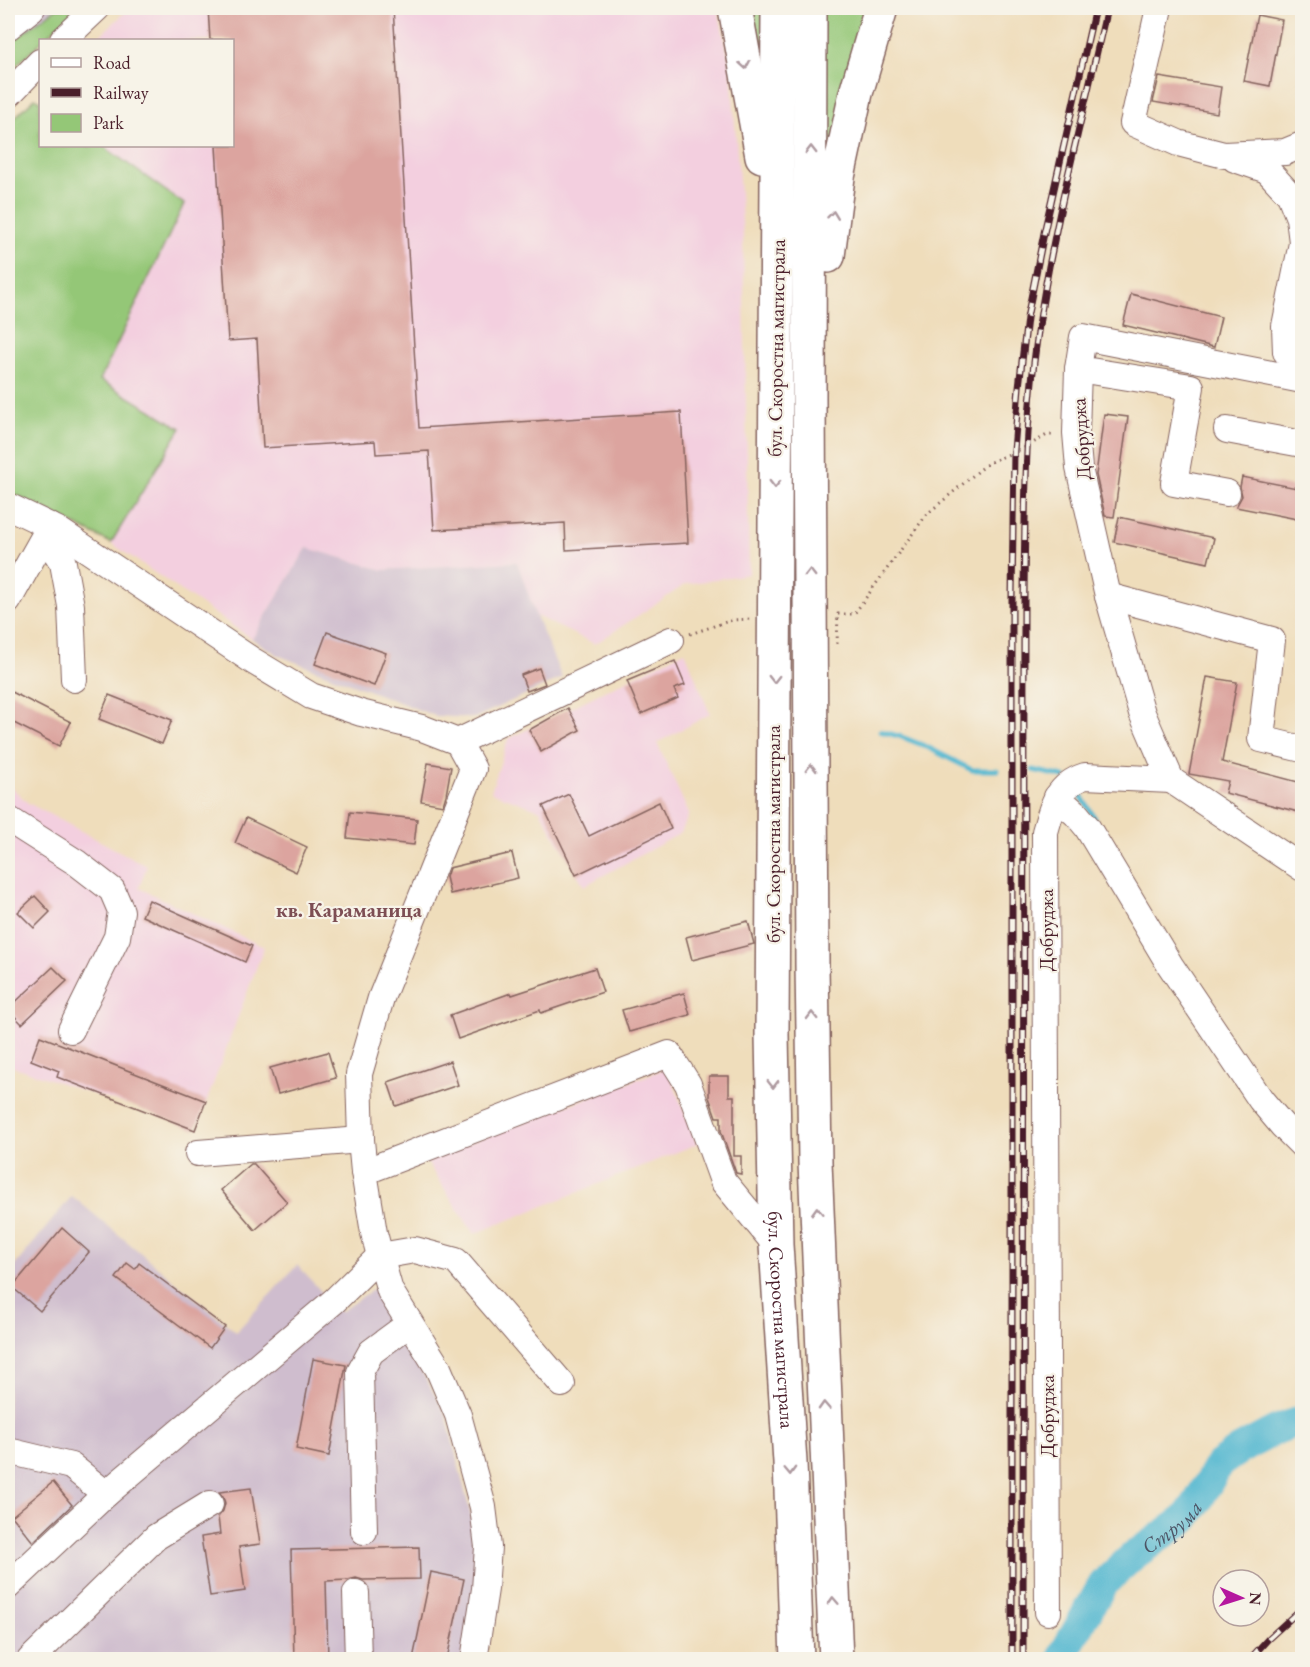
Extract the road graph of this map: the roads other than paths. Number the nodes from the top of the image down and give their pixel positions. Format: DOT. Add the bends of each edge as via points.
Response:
graph roads {
  1 [pos="32,8"];
  2 [pos="97,8"];
  3 [pos="735,8"];
  4 [pos="778,8"];
  5 [pos="810,8"];
  6 [pos="881,8"];
  7 [pos="1158,8"];
  8 [pos="8,27"];
  9 [pos="64,39"];
  10 [pos="39,63"];
  11 [pos="8,95"];
  12 [pos="1302,145"];
  13 [pos="1224,155"];
  14 [pos="777,235"];
  15 [pos="1302,243"];
  16 [pos="1077,369"];
  17 [pos="1302,371"];
  18 [pos="1302,380"];
  19 [pos="809,398"];
  20 [pos="1227,430"];
  21 [pos="1302,444"];
  22 [pos="1227,493"];
  23 [pos="8,506"];
  24 [pos="48,531"];
  25 [pos="1108,596"];
  26 [pos="8,601"];
  27 [pos="671,640"];
  28 [pos="74,679"];
  29 [pos="458,742"];
  30 [pos="1302,749"];
  31 [pos="1171,780"];
  32 [pos="1067,787"];
  33 [pos="8,819"];
  34 [pos="1302,868"];
  35 [pos="71,1030"];
  36 [pos="361,1140"];
  37 [pos="1302,1144"];
  38 [pos="198,1153"];
  39 [pos="364,1172"];
  40 [pos="776,1245"];
  41 [pos="380,1256"];
  42 [pos="409,1324"];
  43 [pos="562,1384"];
  44 [pos="8,1451"];
  45 [pos="106,1494"];
  46 [pos="210,1504"];
  47 [pos="364,1531"];
  48 [pos="10,1587"];
  49 [pos="356,1593"];
  50 [pos="1048,1612"];
  51 [pos="30,1659"];
  52 [pos="358,1659"];
  53 [pos="474,1659"];
  54 [pos="797,1659"];
  55 [pos="836,1659"];
  1 -- 8 [label="street"];
  2 -- 9 [label="street"];
  3 -- 14 [label="highway, one-way"];
  4 -- 14 [label="highway, бул. Скоростна магистрала"];
  19 -- 5 [label="highway, бул. Скоростна магистрала, one-way"];
  19 -- 6 [label="highway, one-way" via="838,177 856,93"];
  7 -- 13 [label="street" via="1132,123 1178,143"];
  10 -- 11 [label="street"];
  12 -- 13 [label="street" via="1284,152"];
  13 -- 15 [label="street" via="1267,170 1290,195 1299,218"];
  14 -- 40 [label="highway, бул. Скоростна магистрала, one-way" via="772,1034"];
  15 -- 17 [label="street" via="1285,326 1286,352"];
  16 -- 18 [label="street, Добруджа" via="1083,337"];
  16 -- 22 [label="street, Добруджа" via="1191,387 1174,483"];
  16 -- 25 [label="street, Добруджа" via="1079,468"];
  55 -- 19 [label="highway, бул. Скоростна магистрала, one-way" via="815,1162"];
  20 -- 21 [label="street"];
  23 -- 24 [label="street"];
  24 -- 26 [label="street"];
  24 -- 28 [label="street" via="63,563 71,606"];
  24 -- 29 [label="street" via="58,530 311,696"];
  25 -- 30 [label="street" via="1272,640 1261,739"];
  25 -- 31 [label="street, Добруджа" via="1142,712"];
  27 -- 29 [label="street"];
  29 -- 36 [label="street" via="473,769 381,998 359,1074"];
  31 -- 32 [label="street" via="1085,776"];
  31 -- 34 [label="street"];
  32 -- 37 [label="street" via="1076,814 1170,966 1261,1100"];
  32 -- 50 [label="street, Добруджа" via="1051,808 1045,832"];
  33 -- 35 [label="street" via="77,862 112,890 121,911 117,937"];
  36 -- 38 [label="street"];
  36 -- 39 [label="street"];
  39 -- 40 [label="street" via="669,1054 688,1084 723,1181"];
  39 -- 41 [label="street"];
  40 -- 54 [label="highway, бул. Скоростна магистрала, one-way"];
  41 -- 42 [label="street" via="390,1291"];
  41 -- 43 [label="street" via="415,1250 456,1261"];
  41 -- 45 [label="street" via="334,1301"];
  42 -- 47 [label="street" via="371,1352 360,1372"];
  42 -- 53 [label="street" via="438,1368 458,1415 483,1507 488,1547"];
  44 -- 45 [label="street" via="71,1466"];
  45 -- 48 [label="street"];
  46 -- 51 [label="street" via="156,1538"];
  49 -- 52 [label="street"];
}
